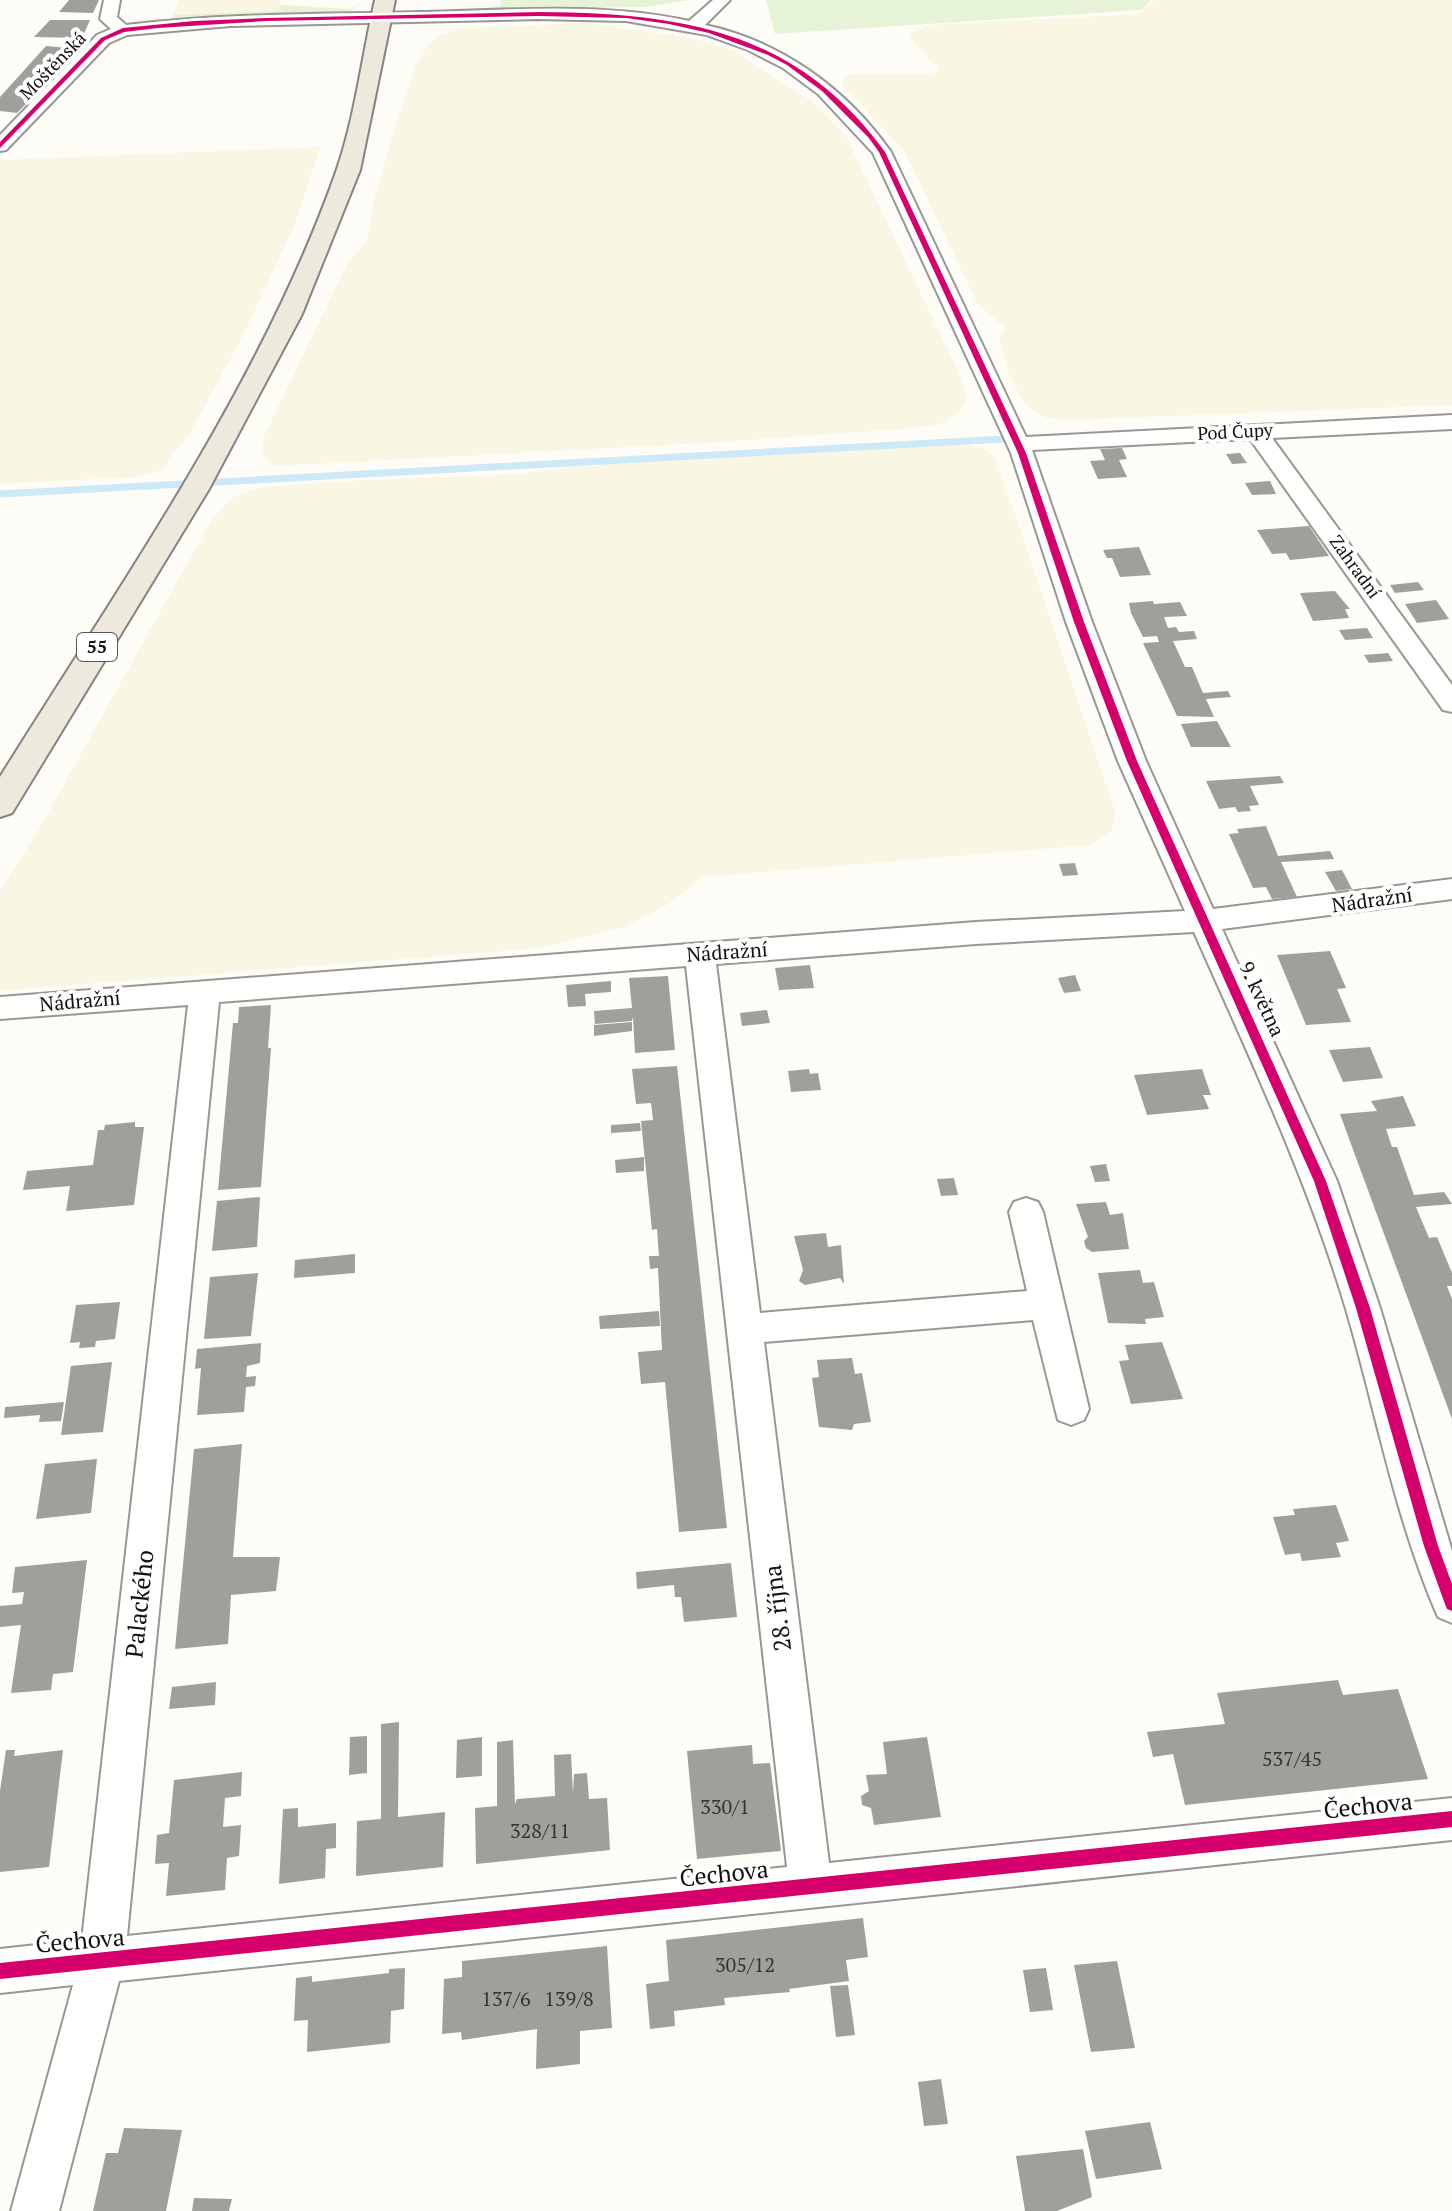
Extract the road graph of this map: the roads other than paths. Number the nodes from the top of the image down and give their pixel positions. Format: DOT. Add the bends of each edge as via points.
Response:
graph roads {
  1 [pos="112,0"];
  2 [pos="722,0"];
  3 [pos="383,9"];
  4 [pos="693,27"];
  5 [pos="123,30"];
  6 [pos="0,146"];
  7 [pos="1452,422"];
  8 [pos="1256,431"];
  9 [pos="1013,432"];
  10 [pos="1452,704"];
  11 [pos="0,805"];
  12 [pos="1452,889"];
  13 [pos="1203,921"];
  14 [pos="700,954"];
  15 [pos="205,990"];
  16 [pos="0,1008"];
  17 [pos="1026,1212"];
  18 [pos="1047,1304"];
  19 [pos="745,1329"];
  20 [pos="1071,1409"];
  21 [pos="1452,1604"];
  22 [pos="1452,1819"];
  23 [pos="811,1887"];
  24 [pos="102,1962"];
  25 [pos="0,1971"];
  26 [pos="35,2211"];
  1 -- 5 [label="street, Moštěnská" via="108,19"];
  2 -- 4 [label="street"];
  3 -- 4 [label="street, 9. května" via="593,15"];
  3 -- 5 [label="street"];
  3 -- 11 [label="main road, 55" via="352,155 289,314 199,481"];
  4 -- 9 [label="street, 9. května" via="745,42 783,61 873,139"];
  5 -- 6 [label="street, Moštěnská" via="103,39"];
  7 -- 8 [label="street, Pod Čupy"];
  8 -- 9 [label="street, Pod Čupy"];
  8 -- 10 [label="street, Zahradní"];
  9 -- 13 [label="street, 9. května" via="1109,704"];
  12 -- 13 [label="street, Nádražní"];
  13 -- 14 [label="street, Nádražní"];
  13 -- 21 [label="street, 9. května" via="1320,1181"];
  14 -- 15 [label="street, Nádražní"];
  14 -- 19 [label="street, 28. října"];
  15 -- 16 [label="street, Nádražní"];
  15 -- 24 [label="street, Palackého"];
  17 -- 18 [label="street"];
  18 -- 19 [label="street"];
  18 -- 20 [label="street"];
  19 -- 23 [label="street, 28. října"];
  22 -- 23 [label="street, Čechova"];
  23 -- 24 [label="street, Čechova"];
  24 -- 25 [label="street, Čechova"];
  24 -- 26 [label="street, Palackého"];
}
